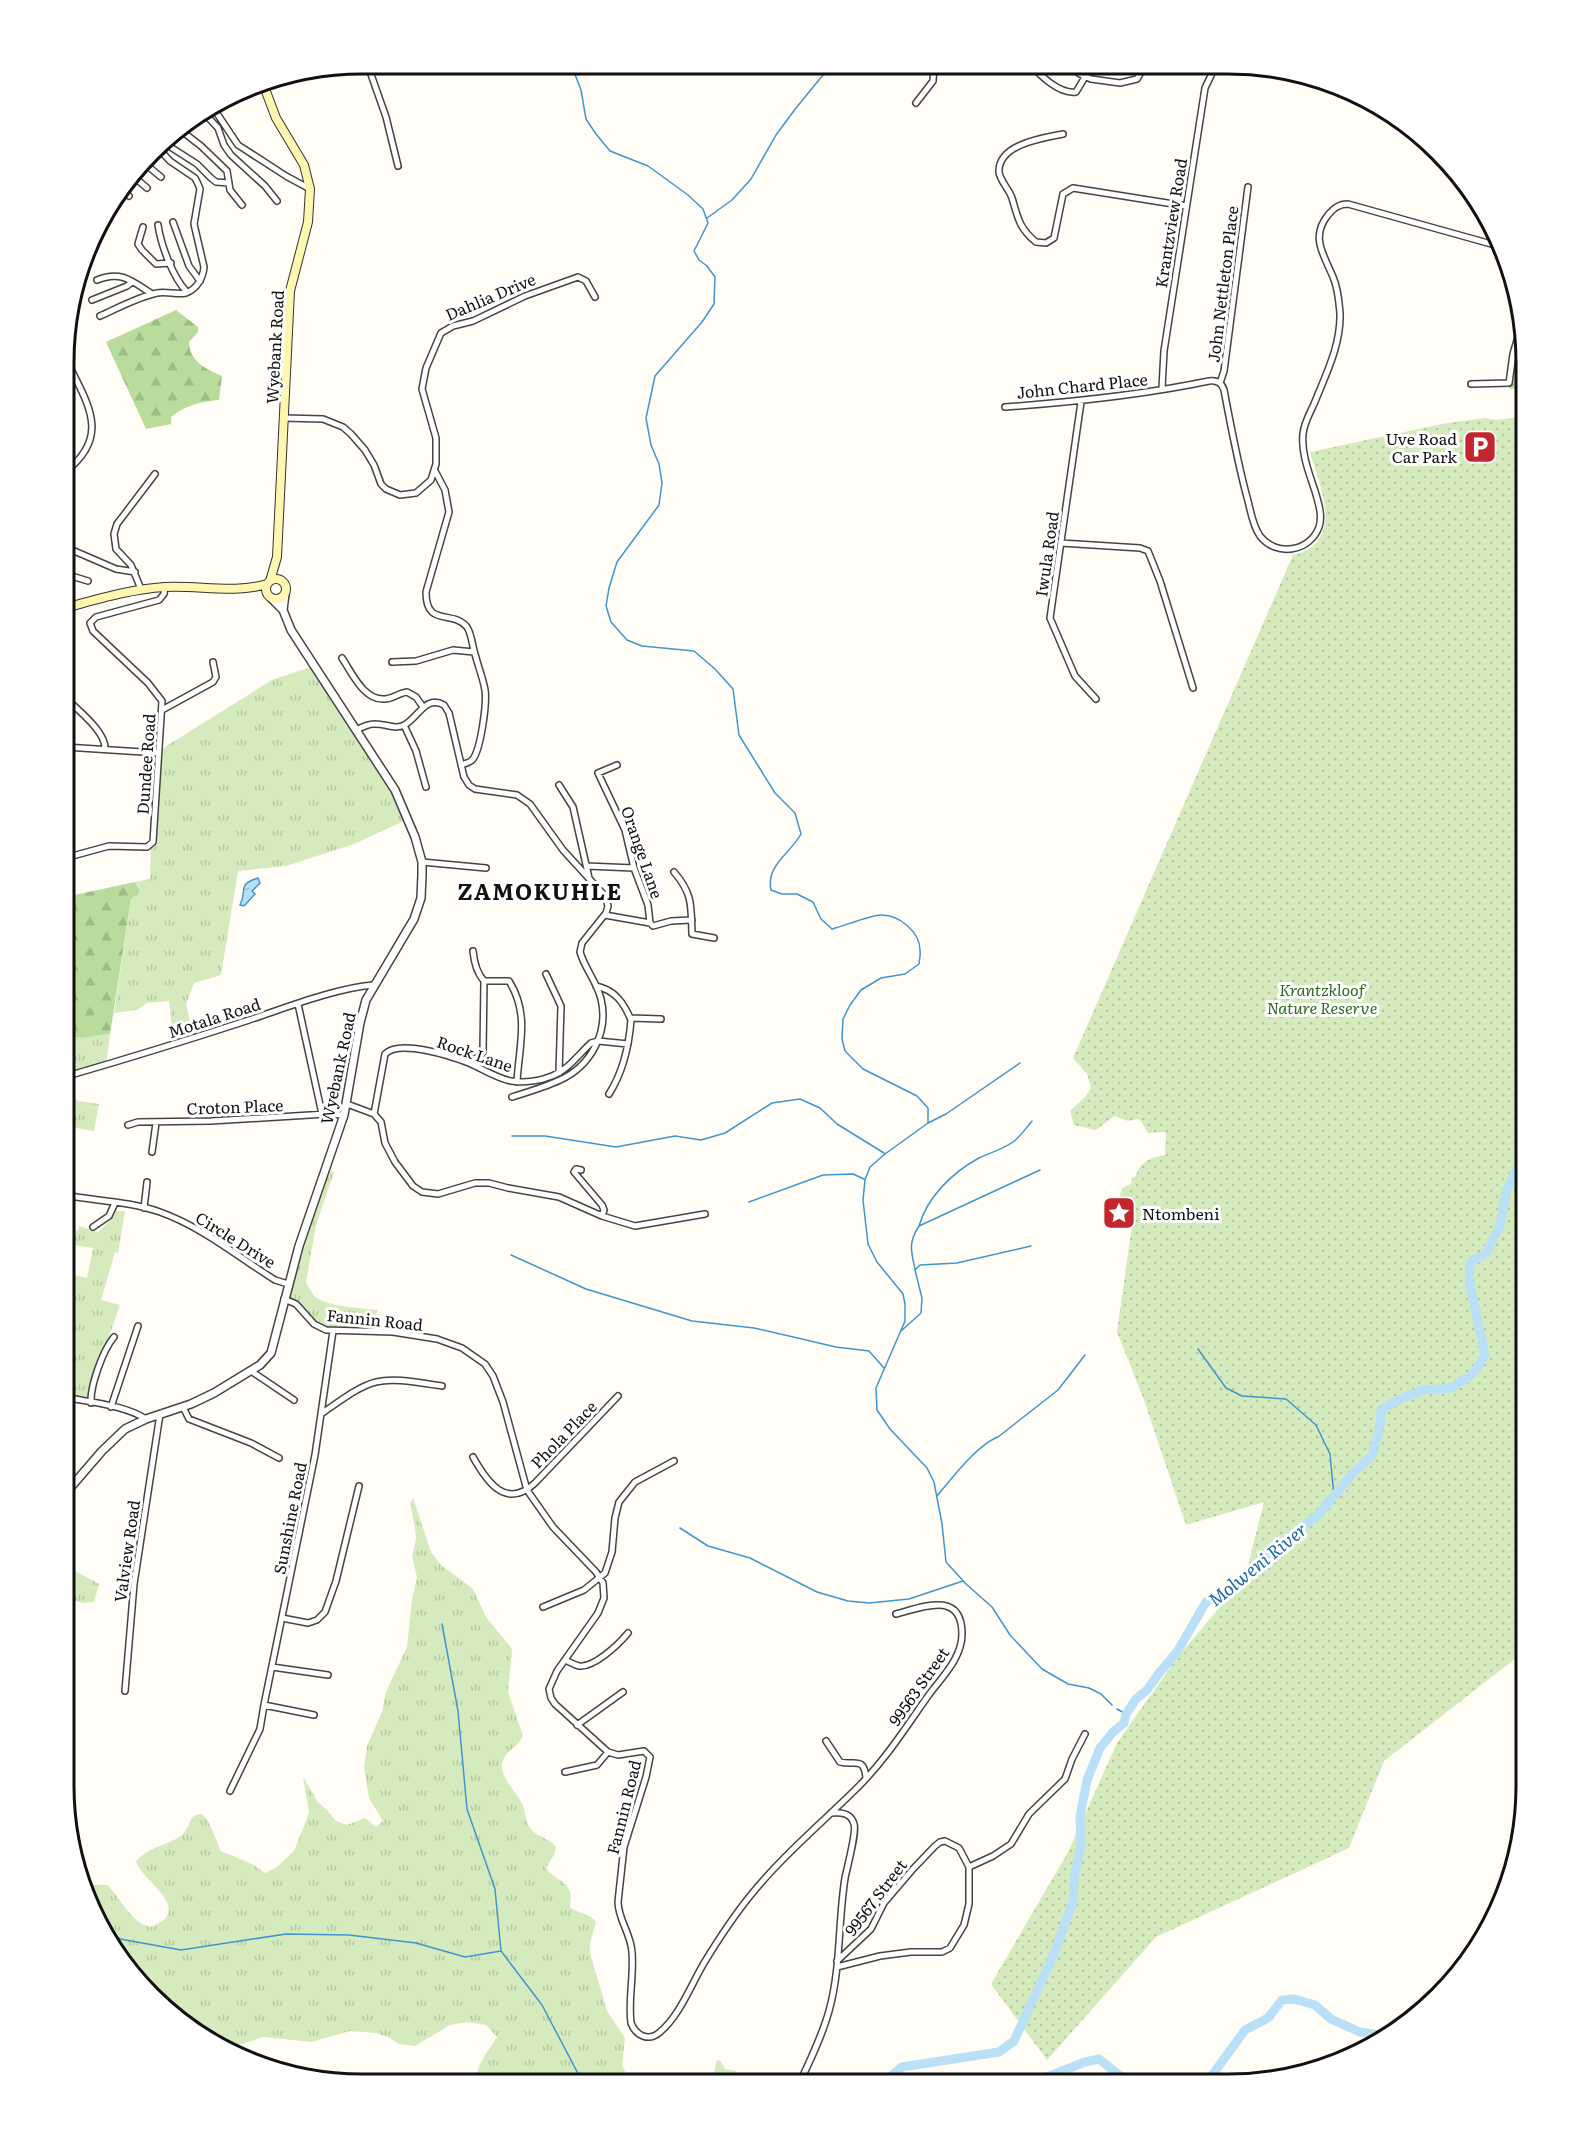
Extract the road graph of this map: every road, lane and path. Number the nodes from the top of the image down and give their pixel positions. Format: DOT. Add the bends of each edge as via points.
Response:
graph roads {
  1 [pos="371,74"];
  2 [pos="933,74"];
  3 [pos="1040,74"];
  4 [pos="1080,74"];
  5 [pos="1140,74"];
  6 [pos="1212,74"];
  7 [pos="1085,77"];
  8 [pos="265,90"];
  9 [pos="916,103"];
  10 [pos="217,113"];
  11 [pos="209,118"];
  12 [pos="185,134"];
  13 [pos="1063,134"];
  14 [pos="171,146"];
  15 [pos="163,154"];
  16 [pos="398,166"];
  17 [pos="149,167"];
  18 [pos="161,177"];
  19 [pos="138,180"];
  20 [pos="229,183"];
  21 [pos="1248,187"];
  22 [pos="147,188"];
  23 [pos="310,189"];
  24 [pos="277,201"];
  25 [pos="242,205"];
  26 [pos="1186,206"];
  27 [pos="173,222"];
  28 [pos="158,225"];
  29 [pos="143,227"];
  30 [pos="1490,244"];
  31 [pos="171,263"];
  32 [pos="97,280"];
  33 [pos="200,281"];
  34 [pos="132,282"];
  35 [pos="187,292"];
  36 [pos="152,294"];
  37 [pos="595,297"];
  38 [pos="92,300"];
  39 [pos="100,316"];
  40 [pos="1515,347"];
  41 [pos="73,374"];
  42 [pos="1220,383"];
  43 [pos="1471,384"];
  44 [pos="1162,388"];
  45 [pos="1081,402"];
  46 [pos="1005,407"];
  47 [pos="283,418"];
  48 [pos="73,466"];
  49 [pos="435,471"];
  50 [pos="155,474"];
  51 [pos="1061,543"];
  52 [pos="73,550"];
  53 [pos="277,557"];
  54 [pos="135,572"];
  55 [pos="73,576"];
  56 [pos="282,580"];
  57 [pos="88,581"];
  58 [pos="268,582"];
  59 [pos="165,587"];
  60 [pos="141,589"];
  61 [pos="242,589"];
  62 [pos="285,594"];
  63 [pos="269,596"];
  64 [pos="73,606"];
  65 [pos="283,610"];
  66 [pos="474,652"];
  67 [pos="342,658"];
  68 [pos="213,662"];
  69 [pos="392,662"];
  70 [pos="1193,688"];
  71 [pos="1096,699"];
  72 [pos="73,705"];
  73 [pos="423,707"];
  74 [pos="162,710"];
  75 [pos="404,725"];
  76 [pos="356,730"];
  77 [pos="73,747"];
  78 [pos="105,749"];
  79 [pos="158,753"];
  80 [pos="461,765"];
  81 [pos="616,765"];
  82 [pos="559,785"];
  83 [pos="426,787"];
  84 [pos="73,856"];
  85 [pos="422,862"];
  86 [pos="587,866"];
  87 [pos="486,868"];
  88 [pos="634,868"];
  89 [pos="674,872"];
  90 [pos="590,880"];
  91 [pos="605,915"];
  92 [pos="692,920"];
  93 [pos="651,925"];
  94 [pos="714,938"];
  95 [pos="473,951"];
  96 [pos="546,974"];
  97 [pos="484,981"];
  98 [pos="373,985"];
  99 [pos="596,986"];
  100 [pos="298,1004"];
  101 [pos="630,1018"];
  102 [pos="661,1019"];
  103 [pos="598,1041"];
  104 [pos="628,1044"];
  105 [pos="467,1062"];
  106 [pos="559,1073"];
  107 [pos="73,1074"];
  108 [pos="518,1082"];
  109 [pos="609,1094"];
  110 [pos="512,1097"];
  111 [pos="347,1104"];
  112 [pos="322,1114"];
  113 [pos="374,1114"];
  114 [pos="344,1115"];
  115 [pos="156,1123"];
  116 [pos="128,1125"];
  117 [pos="152,1152"];
  118 [pos="581,1170"];
  119 [pos="147,1182"];
  120 [pos="73,1196"];
  121 [pos="115,1203"];
  122 [pos="144,1208"];
  123 [pos="705,1214"];
  124 [pos="602,1216"];
  125 [pos="93,1227"];
  126 [pos="288,1284"];
  127 [pos="284,1299"];
  128 [pos="138,1326"];
  129 [pos="333,1331"];
  130 [pos="114,1337"];
  131 [pos="251,1371"];
  132 [pos="442,1386"];
  133 [pos="618,1396"];
  134 [pos="73,1399"];
  135 [pos="294,1400"];
  136 [pos="91,1403"];
  137 [pos="111,1407"];
  138 [pos="183,1407"];
  139 [pos="160,1414"];
  140 [pos="321,1414"];
  141 [pos="146,1419"];
  142 [pos="473,1457"];
  143 [pos="279,1458"];
  144 [pos="674,1461"];
  145 [pos="73,1484"];
  146 [pos="358,1486"];
  147 [pos="527,1490"];
  148 [pos="600,1578"];
  149 [pos="543,1607"];
  150 [pos="896,1614"];
  151 [pos="282,1618"];
  152 [pos="627,1633"];
  153 [pos="565,1660"];
  154 [pos="272,1667"];
  155 [pos="328,1675"];
  156 [pos="125,1691"];
  157 [pos="623,1692"];
  158 [pos="266,1705"];
  159 [pos="315,1715"];
  160 [pos="577,1725"];
  161 [pos="1085,1734"];
  162 [pos="826,1741"];
  163 [pos="608,1752"];
  164 [pos="566,1772"];
  165 [pos="866,1778"];
  166 [pos="230,1791"];
  167 [pos="830,1814"];
  168 [pos="969,1867"];
  169 [pos="837,1964"];
  170 [pos="804,2074"];
  1 -- 16 [label="street"];
  2 -- 9 [label="street" via="930,88"];
  3 -- 7 [label="street" via="1070,92 1076,92"];
  4 -- 7 [label="street"];
  5 -- 7 [label="street" via="1127,82"];
  6 -- 26 [label="street, Krantzview Road" via="1205,88"];
  8 -- 23 [label="main road, Wyebank Road" via="276,118 304,165"];
  10 -- 23 [label="street" via="237,145"];
  11 -- 24 [label="street" via="218,128 226,150"];
  12 -- 20 [label="street" via="227,171"];
  13 -- 26 [label="street" via="1018,145 999,170 1019,224 1036,242 1046,243 1054,238 1061,198 1073,188"];
  14 -- 20 [label="street" via="216,182"];
  15 -- 33 [label="street" via="195,178 200,189 194,224 204,267"];
  17 -- 18 [label="street"];
  19 -- 22 [label="street"];
  20 -- 25 [label="street"];
  21 -- 42 [label="street, John Nettleton Place"];
  23 -- 47 [label="main road, Wyebank Road" via="308,222 290,291"];
  26 -- 44 [label="street, Krantzview Road"];
  27 -- 33 [label="street" via="189,266"];
  28 -- 31 [label="street"];
  29 -- 31 [label="street" via="138,240 142,250 156,264"];
  30 -- 42 [label="street" via="1347,204 1336,207 1325,218 1318,242 1336,284 1340,324 1335,350 1303,431 1303,450 1320,518 1315,534 1302,546 1279,549 1259,533 1246,496"];
  31 -- 35 [label="street"];
  32 -- 34 [label="street" via="119,275"];
  33 -- 35 [label="street"];
  34 -- 36 [label="street"];
  34 -- 38 [label="street"];
  35 -- 36 [label="street"];
  36 -- 39 [label="street"];
  37 -- 49 [label="street, Dahlia Drive" via="586,281 578,277 441,333 422,389 436,438"];
  40 -- 43 [label="street" via="1509,382"];
  41 -- 48 [label="street" via="93,428 87,448"];
  42 -- 44 [label="street, John Chard Place" via="1212,380"];
  44 -- 45 [label="street, John Chard Place"];
  45 -- 46 [label="street, John Chard Place"];
  45 -- 51 [label="street, Iwula Road"];
  47 -- 49 [label="street" via="323,419 343,427 365,450 381,484 391,492 416,493 427,485"];
  47 -- 53 [label="main road, Wyebank Road"];
  49 -- 66 [label="street" via="445,490 449,512 426,592 427,603 437,616 466,626"];
  50 -- 54 [label="street" via="114,530 116,549"];
  51 -- 70 [label="street" via="1147,550"];
  51 -- 71 [label="street, Iwula Road" via="1051,619 1074,674"];
  52 -- 54 [label="street" via="116,569"];
  53 -- 56 [label="main road, Wyebank Road"];
  53 -- 58 [label="main road, Wyebank Road"];
  54 -- 60 [label="street"];
  55 -- 57 [label="street"];
  56 -- 58 [label="main road"];
  56 -- 62 [label="main road"];
  58 -- 61 [label="main road"];
  58 -- 63 [label="main road"];
  59 -- 60 [label="main road"];
  59 -- 61 [label="main road"];
  59 -- 74 [label="street, Dundee Road" via="159,600 96,617 90,623 93,631 160,696"];
  60 -- 64 [label="main road"];
  61 -- 63 [label="main road"];
  62 -- 63 [label="main road" via="279,599"];
  62 -- 65 [label="street"];
  63 -- 65 [label="street, Wyebank Road"];
  65 -- 76 [label="street, Wyebank Road" via="295,637"];
  66 -- 69 [label="street" via="453,650 416,661"];
  66 -- 80 [label="street" via="485,691 485,708 475,756"];
  67 -- 73 [label="street" via="371,696 385,699 407,692"];
  68 -- 74 [label="street" via="213,682"];
  72 -- 78 [label="street" via="100,733"];
  73 -- 75 [label="street"];
  73 -- 80 [label="street" via="436,702 447,709"];
  74 -- 79 [label="street, Dundee Road"];
  75 -- 76 [label="street" via="375,724"];
  75 -- 83 [label="street"];
  76 -- 85 [label="street, Wyebank Road" via="395,790"];
  77 -- 78 [label="street"];
  78 -- 79 [label="street"];
  79 -- 84 [label="street, Dundee Road" via="151,844 109,846"];
  80 -- 90 [label="street" via="471,787 517,795 530,804 556,842"];
  81 -- 88 [label="street, Orange Lane" via="598,773 625,830"];
  82 -- 86 [label="street" via="573,807"];
  85 -- 87 [label="street"];
  85 -- 98 [label="street, Wyebank Road" via="417,911"];
  86 -- 88 [label="street"];
  86 -- 90 [label="street"];
  88 -- 93 [label="street, Orange Lane"];
  89 -- 92 [label="street" via="686,886"];
  90 -- 91 [label="street" via="605,896"];
  91 -- 93 [label="street"];
  91 -- 99 [label="street" via="582,943 580,952"];
  92 -- 93 [label="street"];
  92 -- 94 [label="street" via="692,934"];
  95 -- 97 [label="street" via="476,970"];
  96 -- 106 [label="street" via="561,1006"];
  97 -- 105 [label="street" via="483,1052"];
  97 -- 108 [label="street" via="509,981 519,1004 523,1018"];
  98 -- 100 [label="street, Motala Road"];
  98 -- 111 [label="street, Wyebank Road" via="360,1023"];
  99 -- 101 [label="street" via="611,990"];
  99 -- 103 [label="street" via="603,1020"];
  100 -- 107 [label="street, Motala Road"];
  100 -- 112 [label="street"];
  101 -- 102 [label="street"];
  101 -- 104 [label="street"];
  103 -- 104 [label="street"];
  103 -- 106 [label="street, Rock Lane"];
  103 -- 110 [label="street" via="575,1071"];
  104 -- 109 [label="street"];
  105 -- 108 [label="street, Rock Lane"];
  105 -- 113 [label="street, Rock Lane" via="426,1050 390,1050 385,1057"];
  106 -- 108 [label="street, Rock Lane"];
  111 -- 113 [label="street"];
  111 -- 114 [label="street, Wyebank Road"];
  112 -- 114 [label="street, Croton Place"];
  112 -- 115 [label="street, Croton Place"];
  113 -- 124 [label="street" via="381,1122 385,1143 395,1162 422,1192 438,1194 482,1182 559,1197"];
  114 -- 126 [label="street, Wyebank Road"];
  115 -- 116 [label="street, Croton Place"];
  115 -- 117 [label="street"];
  118 -- 124 [label="street" via="574,1172 602,1205"];
  119 -- 122 [label="street"];
  120 -- 121 [label="street, Circle Drive"];
  121 -- 122 [label="street, Circle Drive"];
  121 -- 125 [label="street" via="109,1216"];
  122 -- 126 [label="street, Circle Drive" via="199,1230 275,1280"];
  123 -- 124 [label="street" via="635,1226"];
  126 -- 127 [label="street, Wyebank Road"];
  127 -- 129 [label="street, Fannin Road" via="296,1304 314,1324"];
  127 -- 131 [label="street, Wyebank Road" via="271,1353"];
  128 -- 137 [label="street"];
  129 -- 140 [label="street, Sunshine Road"];
  129 -- 147 [label="street, Fannin Road" via="393,1332 436,1339 479,1358 489,1370 503,1402"];
  130 -- 136 [label="street" via="105,1350"];
  131 -- 135 [label="street"];
  131 -- 138 [label="street, Wyebank Road"];
  132 -- 140 [label="street" via="381,1380 361,1386"];
  133 -- 147 [label="street, Phola Place"];
  134 -- 136 [label="street"];
  136 -- 137 [label="street"];
  137 -- 141 [label="street"];
  138 -- 139 [label="street, Wyebank Road"];
  138 -- 143 [label="street" via="191,1420"];
  139 -- 141 [label="street, Wyebank Road"];
  139 -- 156 [label="street, Valview Road" via="134,1584"];
  140 -- 151 [label="street, Sunshine Road"];
  141 -- 145 [label="street, Wyebank Road" via="112,1440"];
  142 -- 147 [label="street" via="492,1486 512,1494"];
  144 -- 148 [label="street" via="635,1482 619,1502 610,1561"];
  146 -- 151 [label="street" via="326,1612 308,1623"];
  147 -- 148 [label="street, Fannin Road" via="553,1527"];
  148 -- 149 [label="street" via="584,1590"];
  148 -- 153 [label="street, Fannin Road" via="604,1591 601,1605"];
  150 -- 165 [label="street, 99563 Street" via="928,1604 952,1609 961,1627 960,1650 884,1759"];
  151 -- 154 [label="street, Sunshine Road"];
  152 -- 153 [label="street" via="614,1648 586,1665"];
  153 -- 160 [label="street, Fannin Road" via="549,1693"];
  154 -- 155 [label="street"];
  154 -- 158 [label="street, Sunshine Road"];
  157 -- 160 [label="street"];
  158 -- 159 [label="street"];
  158 -- 166 [label="street, Sunshine Road" via="258,1733"];
  160 -- 163 [label="street, Fannin Road"];
  161 -- 168 [label="street" via="1065,1779 1029,1814 1011,1844"];
  162 -- 165 [label="street" via="840,1762 861,1764"];
  163 -- 164 [label="street" via="597,1765"];
  163 -- 167 [label="street, Fannin Road" via="623,1755 644,1751 650,1757 624,1847 618,1902 631,1945 631,2024 642,2036 652,2037 665,2027 751,1895"];
  165 -- 167 [label="street, 99563 Street"];
  167 -- 169 [label="street" via="844,1813 855,1826 845,1879"];
  168 -- 169 [label="street, 99567 Street" via="966,1917 946,1951 911,1952"];
  168 -- 169 [label="street, 99567 Street" via="959,1848 940,1842 885,1903 871,1929"];
  169 -- 170 [label="street" via="829,2012"];
}
